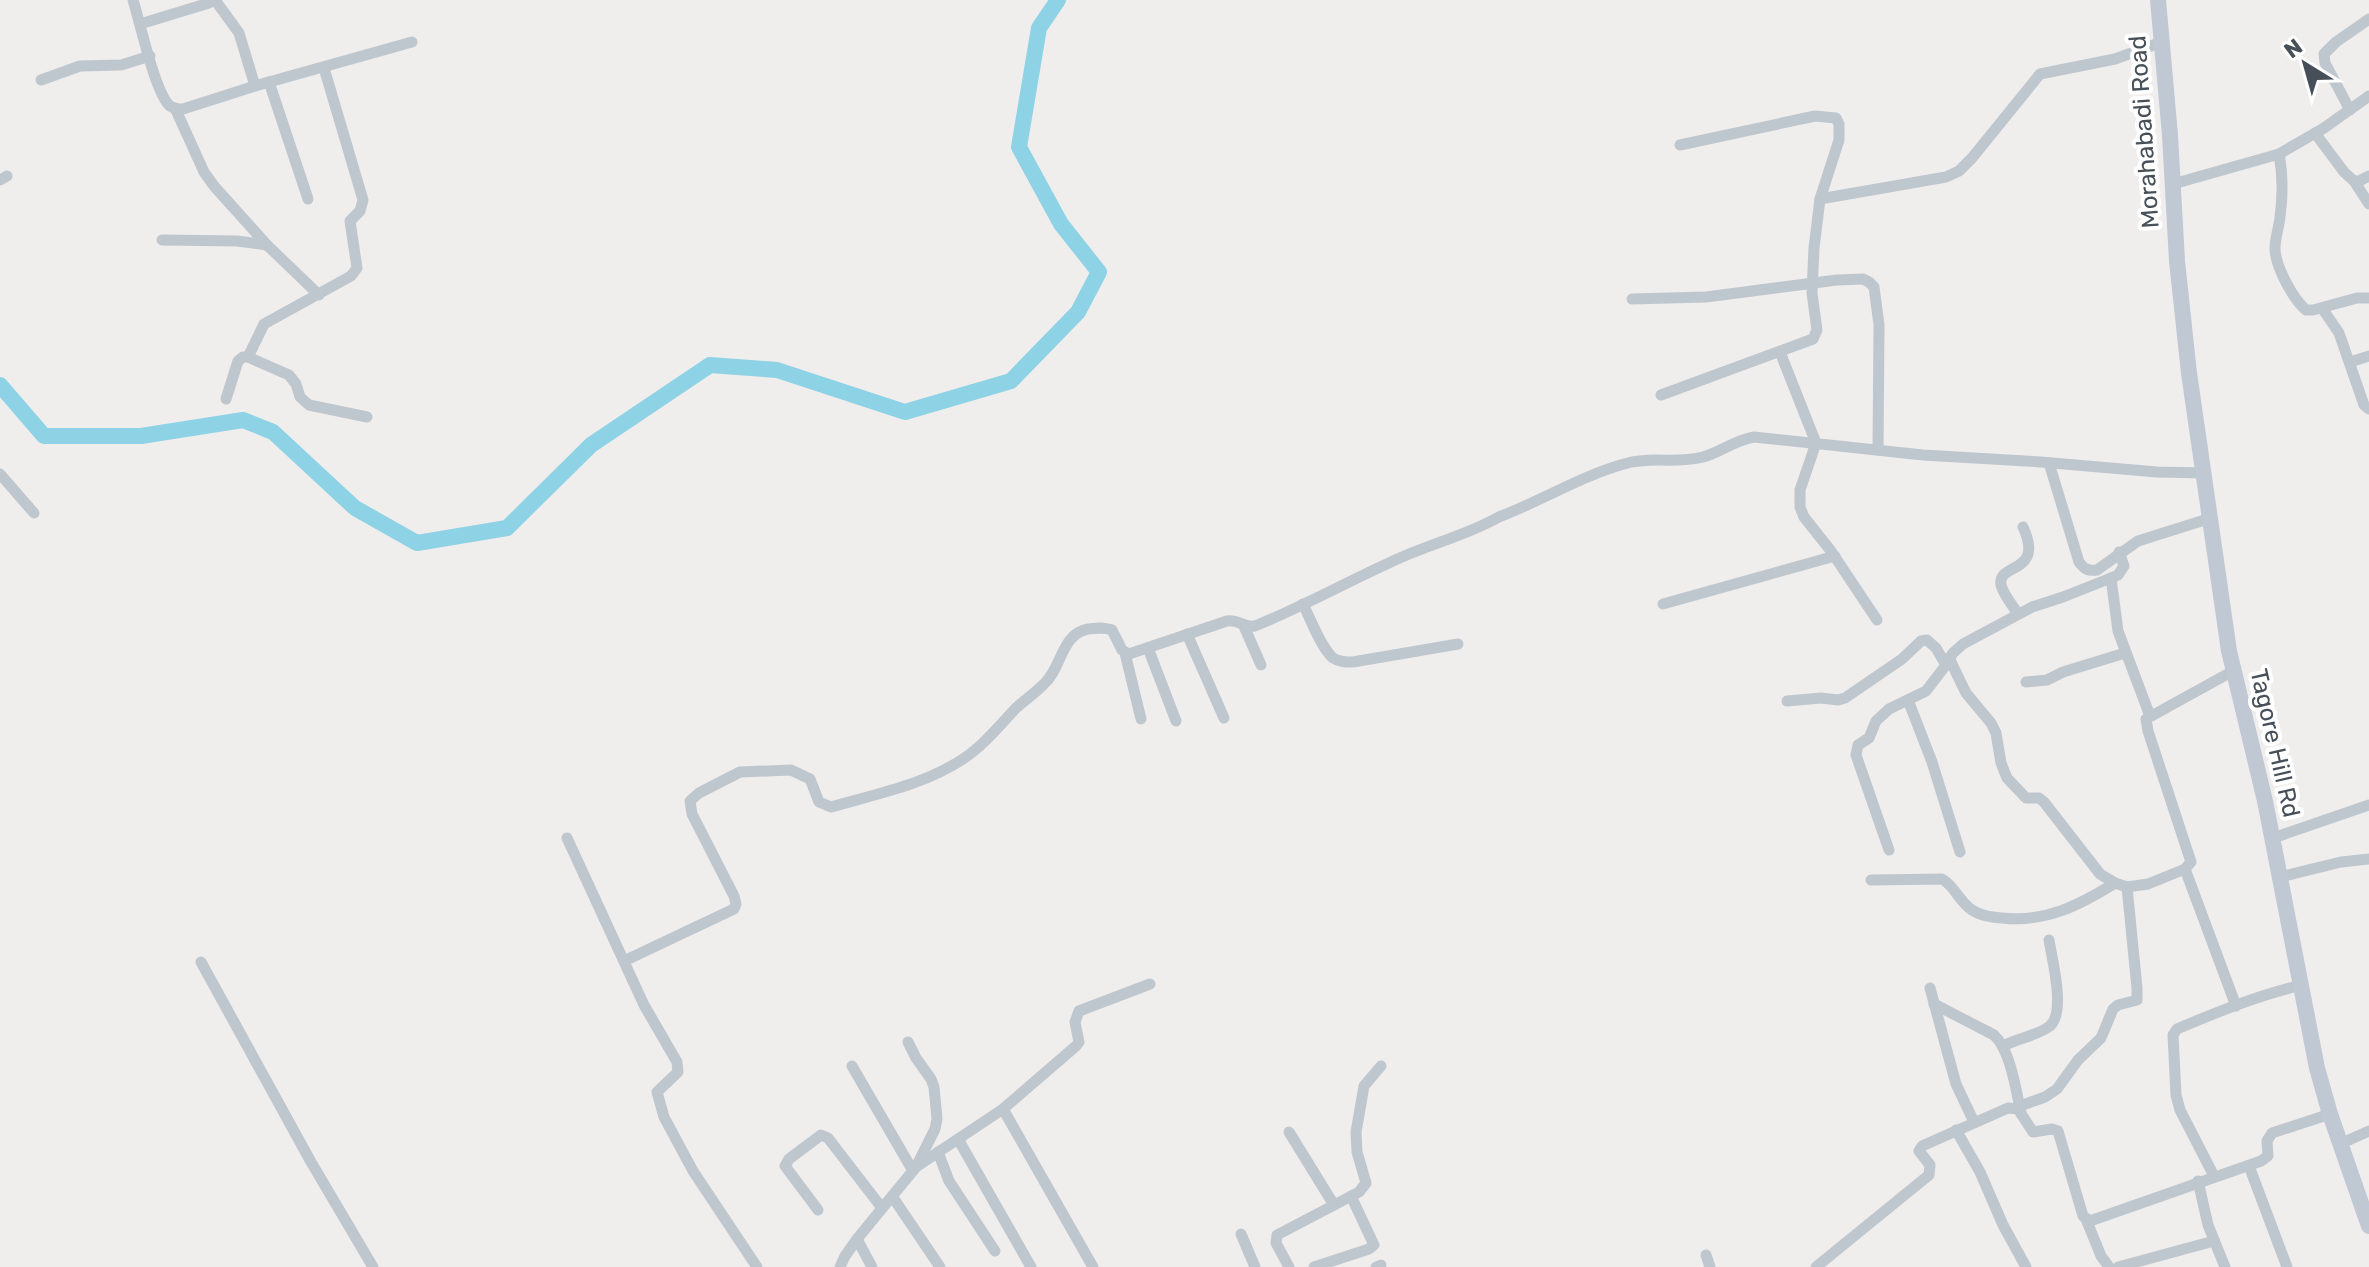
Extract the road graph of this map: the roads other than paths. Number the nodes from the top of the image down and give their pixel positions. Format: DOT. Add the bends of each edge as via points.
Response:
graph roads {
  1 [pos="133,0"];
  2 [pos="213,0"];
  3 [pos="2158,0"];
  4 [pos="2369,19"];
  5 [pos="140,24"];
  6 [pos="412,42"];
  7 [pos="2162,42"];
  8 [pos="150,56"];
  9 [pos="324,68"];
  10 [pos="41,80"];
  11 [pos="269,82"];
  12 [pos="255,86"];
  13 [pos="2369,96"];
  14 [pos="175,108"];
  15 [pos="2350,110"];
  16 [pos="2315,133"];
  17 [pos="1680,145"];
  18 [pos="2279,154"];
  19 [pos="2369,176"];
  20 [pos="2354,181"];
  21 [pos="2173,184"];
  22 [pos="308,199"];
  23 [pos="1820,199"];
  24 [pos="2369,204"];
  25 [pos="162,240"];
  26 [pos="267,245"];
  27 [pos="2177,261"];
  28 [pos="1813,281"];
  29 [pos="319,295"];
  30 [pos="2369,298"];
  31 [pos="1632,299"];
  32 [pos="2322,308"];
  33 [pos="1780,352"];
  34 [pos="2369,356"];
  35 [pos="248,357"];
  36 [pos="2350,362"];
  37 [pos="1661,395"];
  38 [pos="226,399"];
  39 [pos="2369,409"];
  40 [pos="367,417"];
  41 [pos="1816,443"];
  42 [pos="1878,450"];
  43 [pos="2045,462"];
  44 [pos="2205,473"];
  45 [pos="0,474"];
  46 [pos="34,513"];
  47 [pos="2211,518"];
  48 [pos="2023,527"];
  49 [pos="2119,552"];
  50 [pos="1835,556"];
  51 [pos="2111,578"];
  52 [pos="1303,604"];
  53 [pos="1663,604"];
  54 [pos="2018,614"];
  55 [pos="1877,620"];
  56 [pos="1243,624"];
  57 [pos="1187,634"];
  58 [pos="1458,644"];
  59 [pos="1148,648"];
  60 [pos="1125,653"];
  61 [pos="2125,653"];
  62 [pos="1948,661"];
  63 [pos="1261,665"];
  64 [pos="2233,671"];
  65 [pos="2026,682"];
  66 [pos="1908,700"];
  67 [pos="1787,701"];
  68 [pos="2150,716"];
  69 [pos="1224,718"];
  70 [pos="1141,719"];
  71 [pos="1176,721"];
  72 [pos="2369,805"];
  73 [pos="567,838"];
  74 [pos="2273,838"];
  75 [pos="1889,850"];
  76 [pos="1960,852"];
  77 [pos="2369,859"];
  78 [pos="2185,869"];
  79 [pos="2280,877"];
  80 [pos="1871,880"];
  81 [pos="2115,883"];
  82 [pos="2127,887"];
  83 [pos="2049,940"];
  84 [pos="624,961"];
  85 [pos="201,962"];
  86 [pos="1150,984"];
  87 [pos="2302,985"];
  88 [pos="1930,988"];
  89 [pos="1934,1004"];
  90 [pos="2236,1006"];
  91 [pos="908,1042"];
  92 [pos="2003,1046"];
  93 [pos="852,1066"];
  94 [pos="1381,1066"];
  95 [pos="1003,1109"];
  96 [pos="2021,1110"];
  97 [pos="2330,1114"];
  98 [pos="1974,1122"];
  99 [pos="1956,1130"];
  100 [pos="2369,1131"];
  101 [pos="1289,1132"];
  102 [pos="958,1139"];
  103 [pos="2340,1144"];
  104 [pos="938,1152"];
  105 [pos="2249,1166"];
  106 [pos="915,1169"];
  107 [pos="2214,1176"];
  108 [pos="2198,1181"];
  109 [pos="892,1196"];
  110 [pos="1351,1196"];
  111 [pos="1334,1205"];
  112 [pos="882,1208"];
  113 [pos="818,1210"];
  114 [pos="2086,1219"];
  115 [pos="2368,1220"];
  116 [pos="1241,1234"];
  117 [pos="857,1239"];
  118 [pos="2214,1241"];
  119 [pos="995,1251"];
  120 [pos="2108,1266"];
  121 [pos="373,1267"];
  122 [pos="757,1267"];
  123 [pos="840,1267"];
  124 [pos="872,1267"];
  125 [pos="940,1267"];
  126 [pos="1031,1267"];
  127 [pos="1093,1267"];
  128 [pos="1255,1267"];
  129 [pos="1289,1267"];
  130 [pos="1314,1267"];
  131 [pos="1816,1267"];
  132 [pos="2026,1267"];
  133 [pos="2225,1267"];
  134 [pos="2287,1267"];
  1 -- 5 [label="street"];
  2 -- 5 [label="street"];
  2 -- 12 [label="street" via="239,33"];
  3 -- 7 [label="main road, Morahabadi Road"];
  4 -- 15 [label="street" via="2324,54"];
  5 -- 8 [label="street"];
  6 -- 9 [label="street"];
  7 -- 21 [label="main road, Morahabadi Road"];
  7 -- 23 [label="street" via="2115,59 2040,74 1972,158 1946,177"];
  8 -- 10 [label="street" via="121,65 80,66"];
  8 -- 14 [label="street" via="163,95"];
  9 -- 11 [label="street"];
  9 -- 29 [label="street" via="363,200 350,221 356,271"];
  11 -- 12 [label="street"];
  11 -- 22 [label="street"];
  12 -- 14 [label="street"];
  13 -- 15 [label="street"];
  14 -- 26 [label="street" via="204,172"];
  15 -- 16 [label="street"];
  16 -- 18 [label="street"];
  16 -- 20 [label="street"];
  17 -- 23 [label="street" via="1815,116 1836,118 1839,140"];
  18 -- 21 [label="street"];
  18 -- 32 [label="street" via="2283,175 2277,259 2301,307"];
  19 -- 20 [label="street"];
  20 -- 24 [label="street"];
  21 -- 27 [label="main road, Morahabadi Road"];
  23 -- 28 [label="street"];
  25 -- 26 [label="street"];
  26 -- 29 [label="street"];
  27 -- 44 [label="main road, Tagore Hill Rd"];
  28 -- 31 [label="street" via="1706,297"];
  28 -- 33 [label="street" via="1816,334 1808,343"];
  28 -- 42 [label="street" via="1863,279 1874,287 1880,347"];
  29 -- 35 [label="street" via="264,324"];
  30 -- 32 [label="street"];
  32 -- 36 [label="street"];
  33 -- 37 [label="street"];
  33 -- 41 [label="street"];
  34 -- 36 [label="street"];
  35 -- 38 [label="street" via="238,361"];
  35 -- 40 [label="street" via="289,375 309,405"];
  36 -- 39 [label="street"];
  41 -- 42 [label="street"];
  41 -- 50 [label="street" via="1800,490 1800,507"];
  41 -- 52 [label="street" via="1754,437 1697,459 1621,464"];
  42 -- 43 [label="street"];
  43 -- 44 [label="street"];
  43 -- 49 [label="street" via="2079,562 2097,570"];
  44 -- 47 [label="main road, Tagore Hill Rd"];
  45 -- 46 [label="street"];
  47 -- 49 [label="street"];
  47 -- 64 [label="main road, Tagore Hill Rd"];
  48 -- 54 [label="street" via="2030,550 2001,581"];
  49 -- 51 [label="street" via="2124,566"];
  50 -- 53 [label="street"];
  50 -- 55 [label="street"];
  51 -- 54 [label="street"];
  51 -- 61 [label="street"];
  52 -- 56 [label="street" via="1255,626"];
  52 -- 58 [label="street" via="1328,652 1342,662"];
  54 -- 62 [label="street" via="1963,644"];
  56 -- 57 [label="street" via="1227,621"];
  56 -- 63 [label="street"];
  57 -- 59 [label="street"];
  57 -- 69 [label="street"];
  59 -- 60 [label="street"];
  59 -- 71 [label="street"];
  60 -- 70 [label="street"];
  60 -- 84 [label="street" via="1108,628 1078,633 1049,679 985,742 929,778 831,807 819,802 810,779 791,770 740,772 699,793 690,801 692,814 734,896 734,909"];
  61 -- 65 [label="street"];
  61 -- 68 [label="street"];
  62 -- 66 [label="street" via="1926,691"];
  62 -- 67 [label="street" via="1927,640 1921,641 1845,698"];
  62 -- 81 [label="street" via="1991,723 2007,778 2026,798 2044,802 2100,874"];
  64 -- 68 [label="street"];
  64 -- 74 [label="main road, Tagore Hill Rd"];
  66 -- 75 [label="street" via="1882,714 1856,750"];
  66 -- 76 [label="street"];
  68 -- 78 [label="street" via="2148,731 2190,855"];
  72 -- 74 [label="street"];
  73 -- 84 [label="street"];
  74 -- 79 [label="main road, Tagore Hill Rd"];
  77 -- 79 [label="street"];
  78 -- 82 [label="street"];
  78 -- 90 [label="street"];
  79 -- 87 [label="main road, Tagore Hill Rd"];
  80 -- 81 [label="street" via="1942,879 1974,912 2009,919 2066,910"];
  81 -- 82 [label="street"];
  82 -- 96 [label="street" via="2137,1000 2113,1009 2101,1038 2057,1089"];
  83 -- 92 [label="street" via="2056,1018 2042,1030"];
  84 -- 122 [label="street" via="679,1068 657,1092 664,1117"];
  85 -- 121 [label="street"];
  86 -- 95 [label="street" via="1079,1011 1076,1046"];
  87 -- 90 [label="street"];
  87 -- 97 [label="main road, Tagore Hill Rd"];
  88 -- 89 [label="street"];
  89 -- 92 [label="street" via="1994,1035"];
  89 -- 98 [label="street" via="1956,1084"];
  90 -- 107 [label="street" via="2173,1035 2180,1110"];
  91 -- 106 [label="street" via="931,1079 936,1107 935,1129"];
  92 -- 96 [label="street"];
  93 -- 106 [label="street"];
  94 -- 110 [label="street" via="1364,1086 1355,1142 1366,1183"];
  95 -- 102 [label="street"];
  95 -- 127 [label="street"];
  96 -- 98 [label="street" via="2008,1108"];
  96 -- 114 [label="street" via="2033,1132 2055,1129 2060,1135"];
  97 -- 103 [label="main road, Tagore Hill Rd"];
  97 -- 105 [label="street" via="2272,1133 2268,1156"];
  98 -- 99 [label="street"];
  99 -- 131 [label="street" via="1919,1151 1930,1165 1929,1175"];
  99 -- 132 [label="street"];
  100 -- 103 [label="street"];
  101 -- 111 [label="street"];
  102 -- 104 [label="street"];
  102 -- 126 [label="street"];
  103 -- 115 [label="main road, Tagore Hill Rd"];
  104 -- 106 [label="street"];
  104 -- 119 [label="street" via="949,1181"];
  105 -- 107 [label="street"];
  105 -- 134 [label="street"];
  106 -- 109 [label="street"];
  107 -- 108 [label="street"];
  108 -- 114 [label="street" via="2100,1219"];
  108 -- 118 [label="street"];
  109 -- 112 [label="street"];
  109 -- 125 [label="street"];
  110 -- 111 [label="street"];
  110 -- 130 [label="street" via="1374,1245"];
  111 -- 129 [label="street" via="1277,1235"];
  112 -- 113 [label="street" via="821,1135 785,1166"];
  112 -- 117 [label="street"];
  114 -- 120 [label="street"];
  116 -- 128 [label="street"];
  117 -- 123 [label="street"];
  117 -- 124 [label="street"];
  118 -- 120 [label="street"];
  118 -- 133 [label="street"];
}
